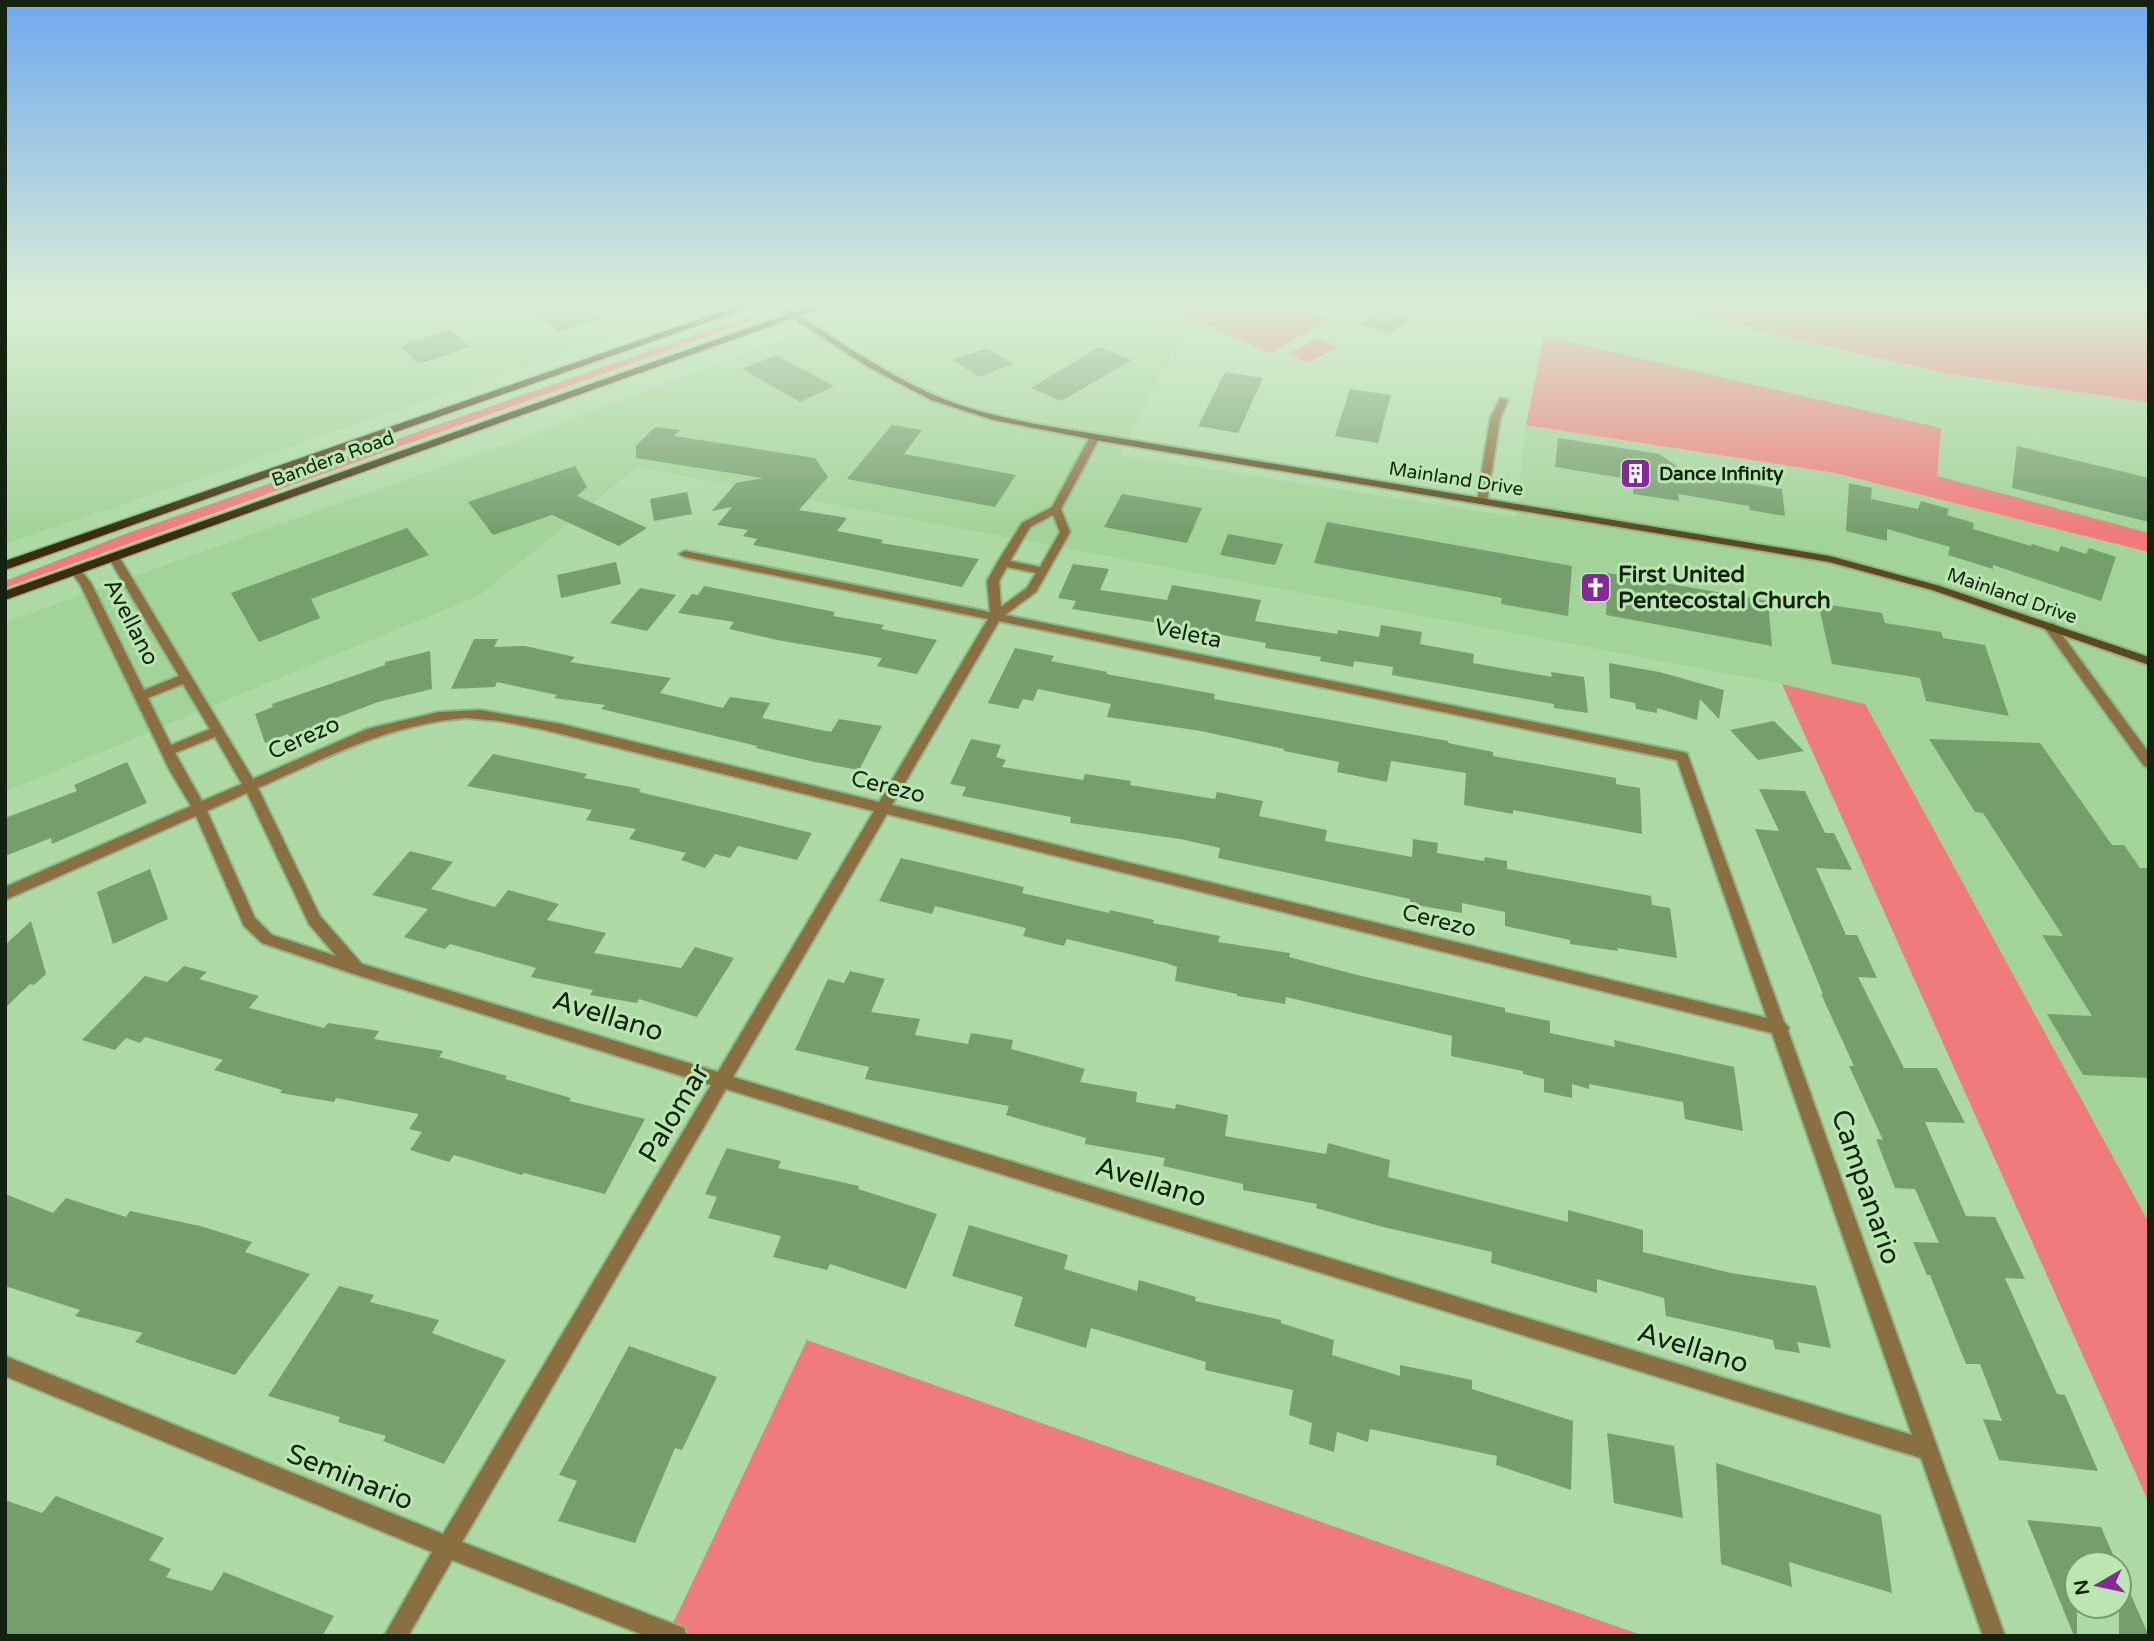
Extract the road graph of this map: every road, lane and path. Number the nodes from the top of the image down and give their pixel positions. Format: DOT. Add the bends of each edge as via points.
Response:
graph roads {
  1 [pos="540,379"];
  2 [pos="617,379"];
  3 [pos="897,379"];
  4 [pos="1503,400"];
  5 [pos="1095,437"];
  6 [pos="1482,501"];
  7 [pos="1056,509"];
  8 [pos="685,554"];
  9 [pos="114,557"];
  10 [pos="1003,563"];
  11 [pos="5,566"];
  12 [pos="1043,570"];
  13 [pos="76,571"];
  14 [pos="5,596"];
  15 [pos="996,616"];
  16 [pos="2050,627"];
  17 [pos="2149,661"];
  18 [pos="186,678"];
  19 [pos="140,696"];
  20 [pos="218,731"];
  21 [pos="168,751"];
  22 [pos="1682,756"];
  23 [pos="2149,763"];
  24 [pos="250,786"];
  25 [pos="883,809"];
  26 [pos="200,810"];
  27 [pos="5,894"];
  28 [pos="357,970"];
  29 [pos="1781,1028"];
  30 [pos="724,1080"];
  31 [pos="5,1366"];
  32 [pos="1928,1450"];
  33 [pos="447,1547"];
  34 [pos="395,1636"];
  35 [pos="676,1636"];
  36 [pos="1994,1636"];
  1 -- 11 [label="main road, Bandera Road"];
  2 -- 9 [label="main road, Bandera Road"];
  3 -- 5 [label="main road, Mainland Drive" via="935,399 987,416"];
  4 -- 6 [label="street" via="1495,419"];
  5 -- 6 [label="main road, Mainland Drive"];
  5 -- 7 [label="street"];
  6 -- 16 [label="main road, Mainland Drive" via="1830,559 1926,585"];
  7 -- 10 [label="street" via="1026,525"];
  7 -- 12 [label="street, Palomar" via="1065,532"];
  8 -- 15 [label="street, Veleta"];
  9 -- 13 [label="main road, Bandera Road"];
  9 -- 18 [label="street, Avellano"];
  10 -- 12 [label="street"];
  10 -- 15 [label="street" via="993,581"];
  12 -- 15 [label="street, Palomar" via="1032,590"];
  13 -- 14 [label="main road, Bandera Road"];
  13 -- 19 [label="street, Avellano"];
  15 -- 22 [label="street, Veleta"];
  15 -- 25 [label="street, Palomar"];
  16 -- 17 [label="main road, Mainland Drive"];
  16 -- 23 [label="street"];
  18 -- 19 [label="street, Avellano"];
  18 -- 20 [label="street, Avellano"];
  19 -- 21 [label="street, Avellano"];
  20 -- 21 [label="street"];
  20 -- 24 [label="street, Avellano"];
  21 -- 26 [label="street, Avellano"];
  22 -- 29 [label="street, Campanario"];
  24 -- 25 [label="street, Cerezo" via="372,732 433,717 478,714 561,729"];
  24 -- 26 [label="street, Cerezo"];
  24 -- 28 [label="street, Avellano" via="314,920"];
  25 -- 29 [label="street, Cerezo"];
  25 -- 30 [label="street, Palomar"];
  26 -- 27 [label="street, Cerezo"];
  26 -- 28 [label="street, Avellano" via="249,922 267,939"];
  28 -- 30 [label="street, Avellano"];
  29 -- 32 [label="street, Campanario"];
  30 -- 32 [label="street, Avellano"];
  30 -- 33 [label="street, Palomar"];
  31 -- 33 [label="street, Seminario"];
  32 -- 36 [label="street, Campanario"];
  33 -- 34 [label="street, Palomar"];
  33 -- 35 [label="street, Seminario"];
}
